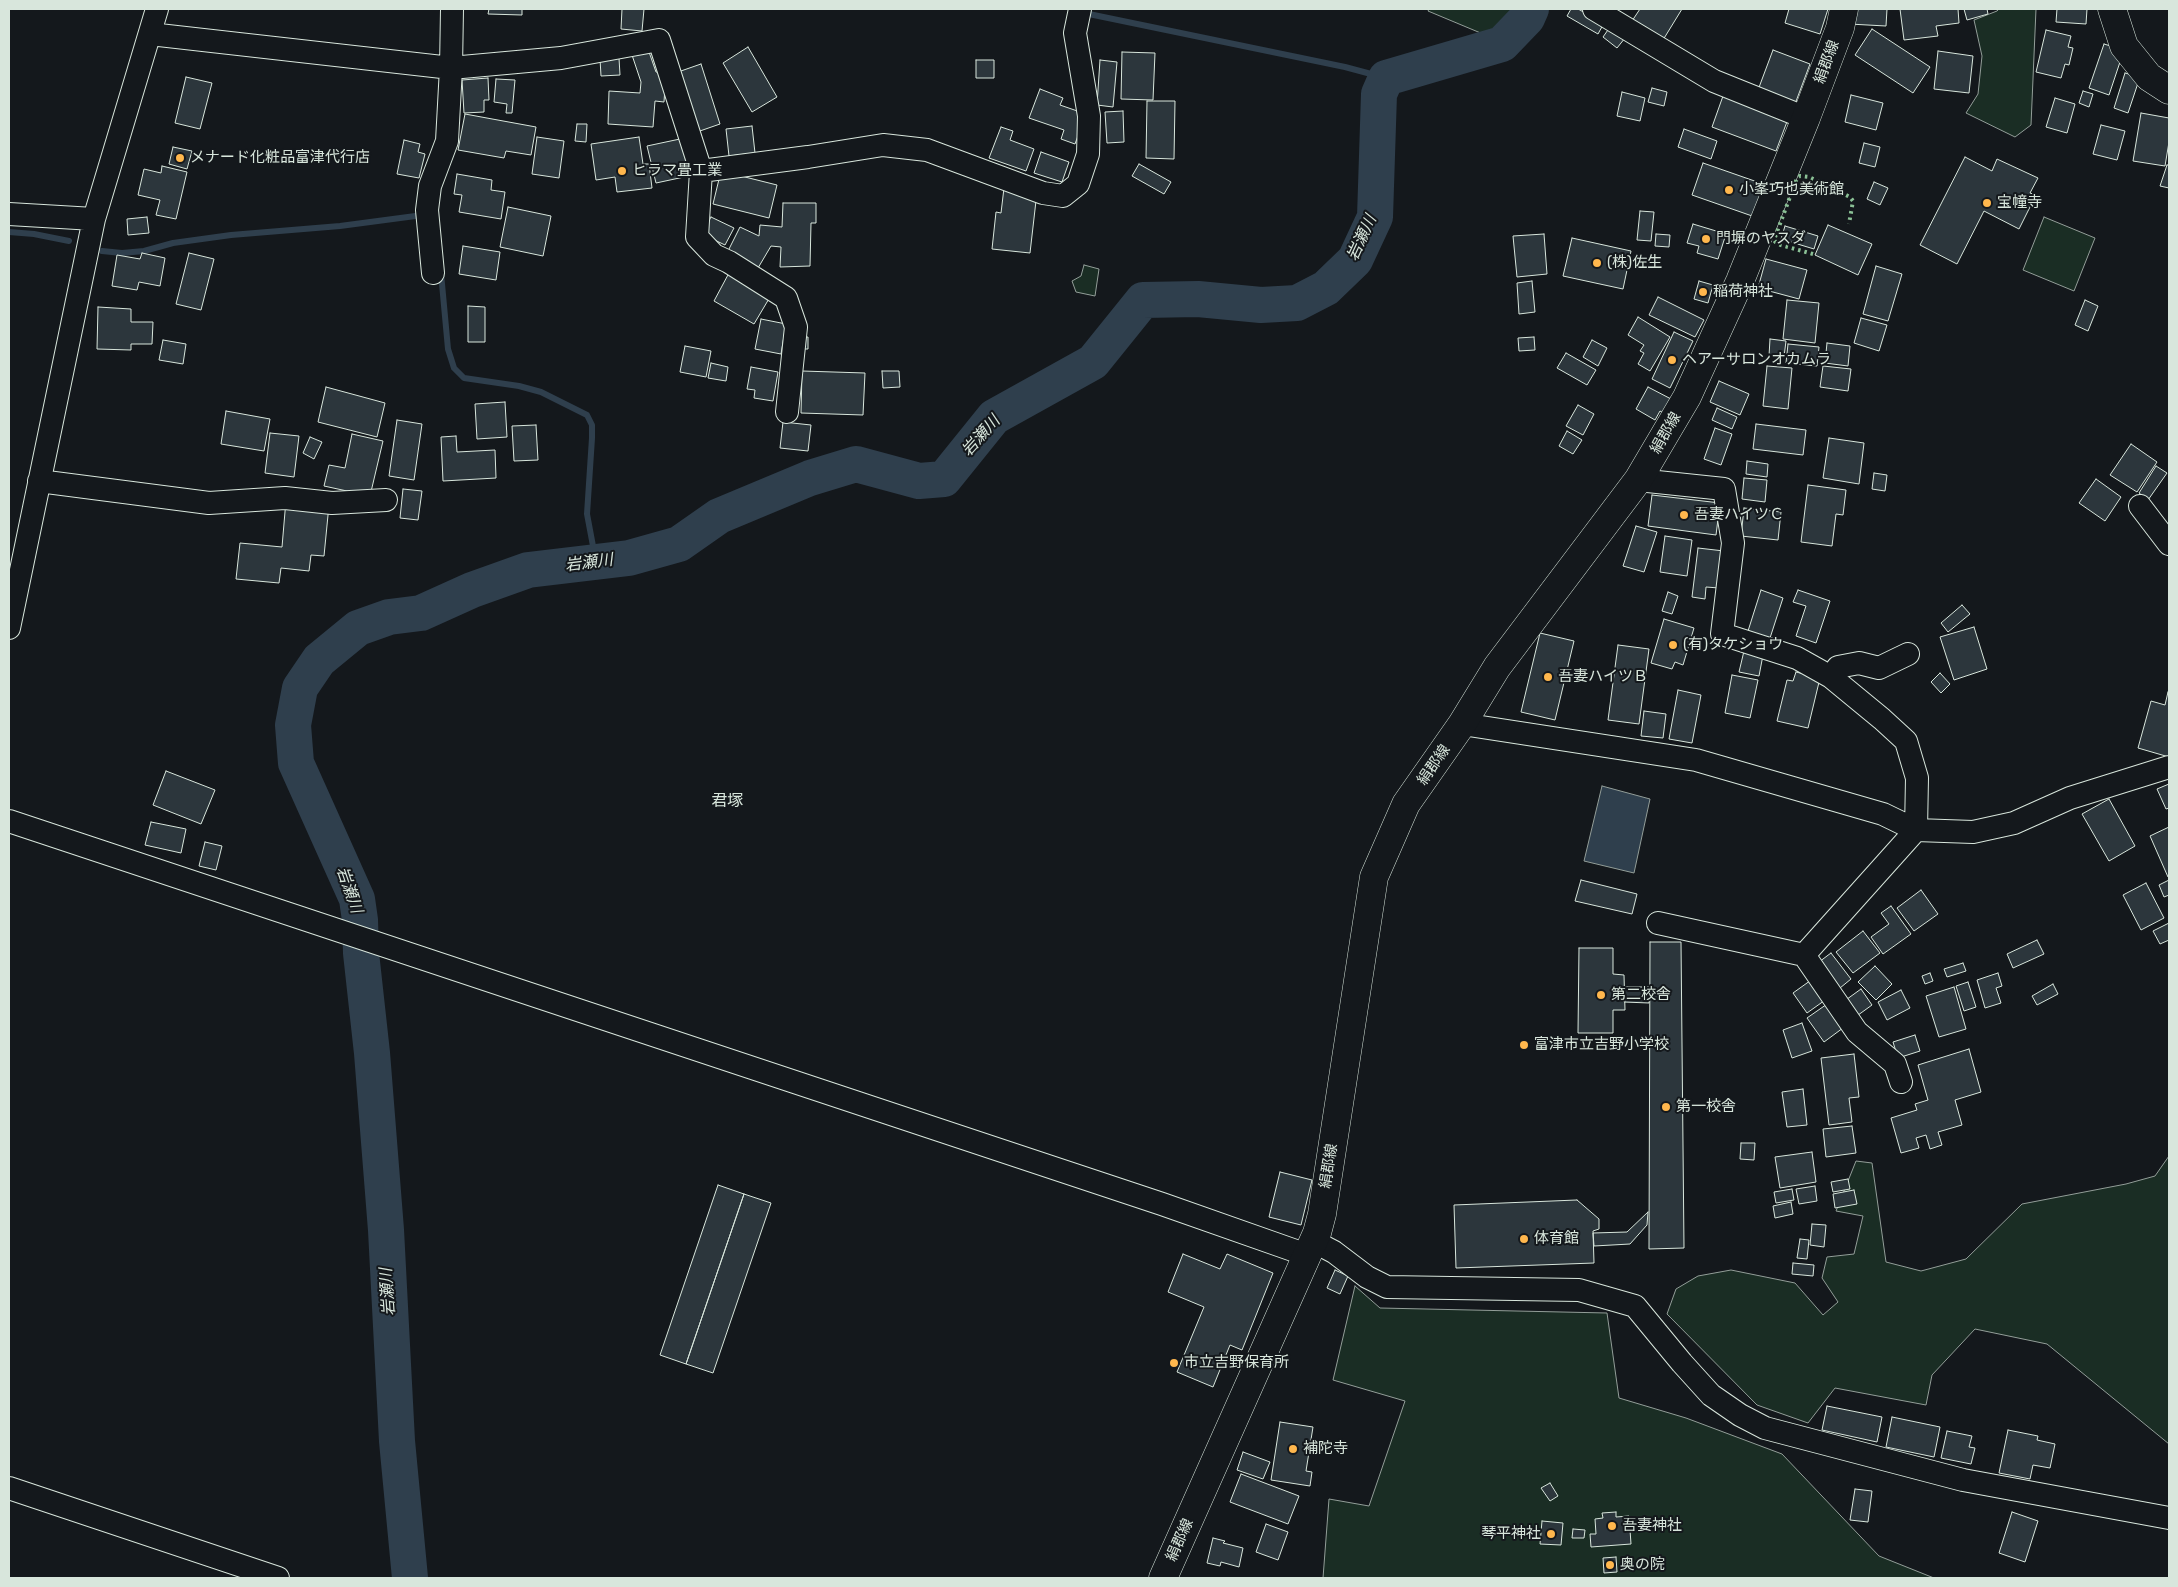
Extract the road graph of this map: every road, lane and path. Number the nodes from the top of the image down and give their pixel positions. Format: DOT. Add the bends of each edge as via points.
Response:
graph roads {
  1 [pos="157,9"];
  2 [pos="452,9"];
  3 [pos="1594,9"];
  4 [pos="1844,9"];
  5 [pos="2112,9"];
  6 [pos="1079,14"];
  7 [pos="150,34"];
  8 [pos="451,68"];
  9 [pos="2169,90"];
  10 [pos="1806,118"];
  11 [pos="702,171"];
  12 [pos="9,214"];
  13 [pos="94,220"];
  14 [pos="433,273"];
  15 [pos="787,412"];
  16 [pos="1638,480"];
  17 [pos="39,481"];
  18 [pos="386,500"];
  19 [pos="2140,506"];
  20 [pos="2169,544"];
  21 [pos="9,628"];
  22 [pos="1908,654"];
  23 [pos="1830,677"];
  24 [pos="1462,724"];
  25 [pos="2169,767"];
  26 [pos="9,821"];
  27 [pos="1916,830"];
  28 [pos="1658,923"];
  29 [pos="1804,955"];
  30 [pos="1901,1082"];
  31 [pos="1310,1248"];
  32 [pos="9,1488"];
  33 [pos="2169,1518"];
  34 [pos="278,1578"];
  35 [pos="1164,1578"];
  1 -- 7 [label="street"];
  2 -- 8 [label="street"];
  3 -- 10 [label="street" via="1714,81"];
  4 -- 10 [label="main road, 絹郡線"];
  5 -- 9 [label="main road" via="2124,46 2149,77"];
  6 -- 11 [label="street" via="1075,34 1089,116 1088,154 1078,184 1063,196 1044,193 927,150 883,145"];
  7 -- 8 [label="street"];
  7 -- 13 [label="street"];
  8 -- 11 [label="street" via="562,58 658,40"];
  8 -- 14 [label="street" via="447,141 430,186 428,219"];
  10 -- 16 [label="main road, 絹郡線" via="1730,307 1687,397"];
  11 -- 15 [label="street" via="697,238 714,255 786,298 796,327"];
  12 -- 13 [label="street"];
  13 -- 17 [label="street"];
  16 -- 23 [label="street" via="1724,489 1733,543 1722,634 1797,658"];
  16 -- 24 [label="main road, 絹郡線" via="1497,666"];
  17 -- 18 [label="street" via="209,503 285,498 332,503"];
  17 -- 21 [label="street"];
  19 -- 20 [label="street"];
  22 -- 23 [label="street" via="1880,668 1859,663 1838,667"];
  23 -- 27 [label="street" via="1906,741 1917,778"];
  24 -- 27 [label="street" via="1696,760 1883,814"];
  24 -- 31 [label="main road, 絹郡線" via="1406,804 1374,877 1322,1214"];
  25 -- 27 [label="street" via="2070,798 2014,823 1974,832"];
  26 -- 31 [label="street" via="1205,1218"];
  27 -- 29 [label="street"];
  28 -- 29 [label="street"];
  29 -- 30 [label="street" via="1857,1032 1895,1064"];
  31 -- 33 [label="street" via="1334,1252 1367,1278 1387,1287 1579,1290 1635,1306 1711,1395 1765,1428 1963,1480"];
  31 -- 35 [label="main road, 絹郡線"];
  32 -- 34 [label="street"];
}
